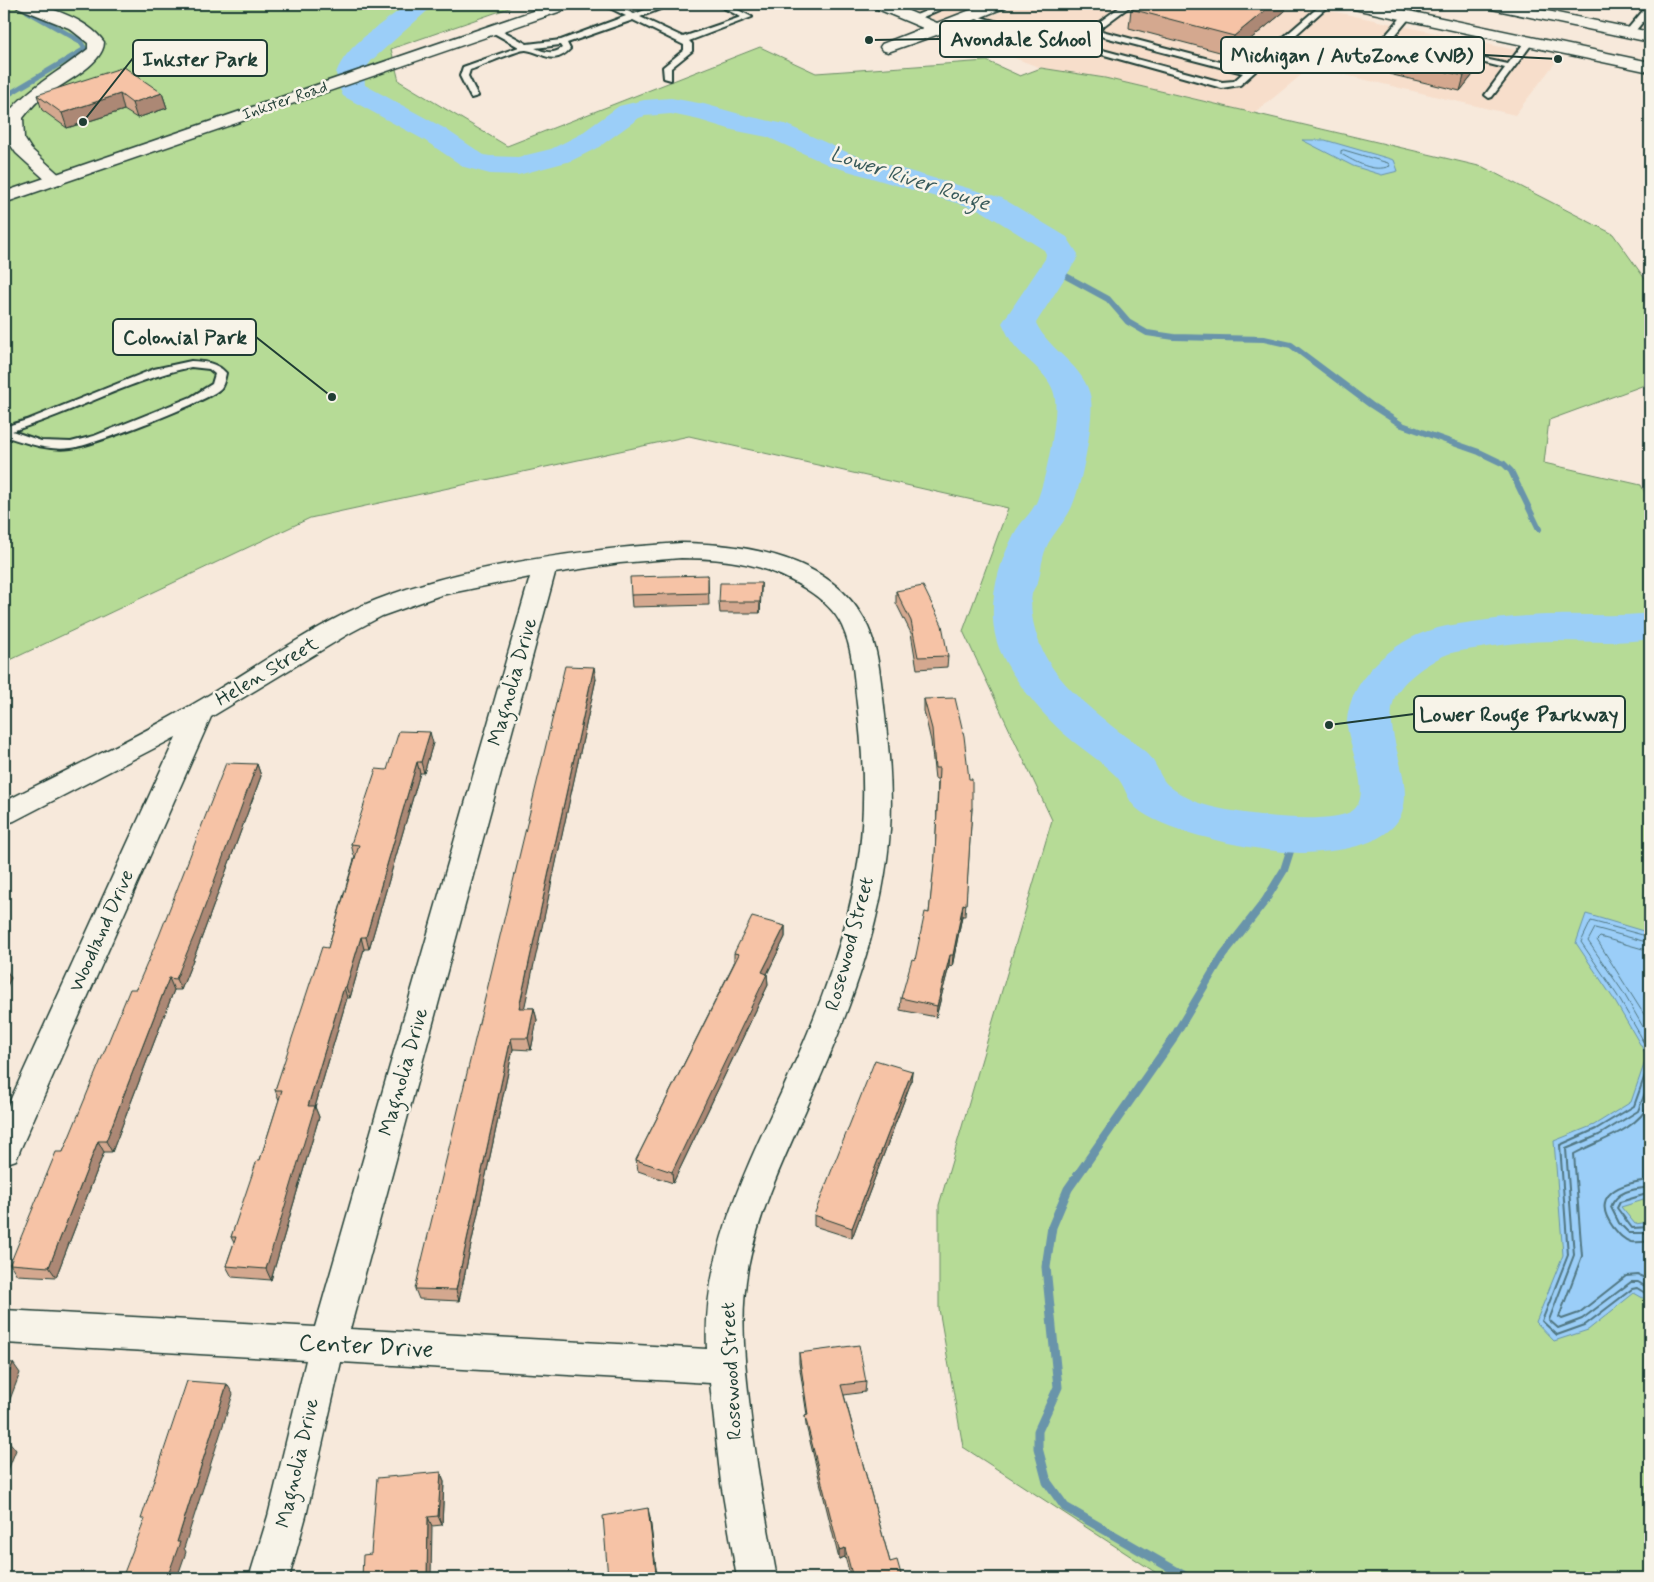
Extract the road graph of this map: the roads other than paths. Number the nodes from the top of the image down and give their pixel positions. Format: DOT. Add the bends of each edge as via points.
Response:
graph roads {
  1 [pos="22,4"];
  2 [pos="567,4"];
  3 [pos="606,4"];
  4 [pos="670,4"];
  5 [pos="720,4"];
  6 [pos="879,4"];
  7 [pos="949,4"];
  8 [pos="1000,4"];
  9 [pos="1128,4"];
  10 [pos="1326,4"];
  11 [pos="1354,4"];
  12 [pos="1492,4"];
  13 [pos="1373,6"];
  14 [pos="1510,6"];
  15 [pos="1650,8"];
  16 [pos="1408,15"];
  17 [pos="969,16"];
  18 [pos="634,17"];
  19 [pos="913,18"];
  20 [pos="1596,26"];
  21 [pos="493,29"];
  22 [pos="939,29"];
  23 [pos="1092,31"];
  24 [pos="1629,33"];
  25 [pos="1650,37"];
  26 [pos="683,40"];
  27 [pos="1387,40"];
  28 [pos="1530,41"];
  29 [pos="888,46"];
  30 [pos="1073,46"];
  31 [pos="526,47"];
  32 [pos="1434,50"];
  33 [pos="1453,54"];
  34 [pos="1616,60"];
  35 [pos="1510,66"];
  36 [pos="1363,67"];
  37 [pos="1650,67"];
  38 [pos="1248,72"];
  39 [pos="668,78"];
  40 [pos="1490,95"];
  41 [pos="474,96"];
  42 [pos="56,180"];
  43 [pos="4,198"];
  44 [pos="4,431"];
  45 [pos="545,567"];
  46 [pos="201,712"];
  47 [pos="4,814"];
  48 [pos="4,1150"];
  49 [pos="4,1326"];
  50 [pos="328,1345"];
  51 [pos="727,1367"];
  52 [pos="287,1516"];
  53 [pos="269,1578"];
  54 [pos="283,1578"];
  55 [pos="757,1578"];
  1 -- 42 [label="street" via="75,25 96,42 96,52 32,97 14,117 15,138 25,153"];
  2 -- 21 [label="street, Inkster Road"];
  3 -- 18 [label="lane"];
  4 -- 18 [label="lane"];
  5 -- 26 [label="lane" via="748,17"];
  6 -- 19 [label="street"];
  7 -- 19 [label="lane"];
  8 -- 17 [label="street"];
  9 -- 23 [label="lane"];
  10 -- 38 [label="lane"];
  11 -- 13 [label="street"];
  12 -- 14 [label="street"];
  13 -- 16 [label="street"];
  14 -- 20 [label="street"];
  15 -- 24 [label="lane"];
  16 -- 27 [label="lane"];
  16 -- 28 [label="street"];
  17 -- 22 [label="street"];
  17 -- 30 [label="lane"];
  18 -- 26 [label="lane"];
  18 -- 31 [label="lane" via="562,42 566,49 563,52 540,54"];
  19 -- 22 [label="street"];
  20 -- 24 [label="street"];
  20 -- 34 [label="street"];
  21 -- 31 [label="lane"];
  21 -- 42 [label="street, Inkster Road"];
  22 -- 29 [label="street"];
  23 -- 30 [label="lane"];
  23 -- 38 [label="lane"];
  24 -- 25 [label="street"];
  26 -- 39 [label="lane" via="688,44 688,51 667,67"];
  27 -- 32 [label="lane"];
  27 -- 36 [label="lane"];
  28 -- 34 [label="street"];
  28 -- 35 [label="lane"];
  30 -- 38 [label="lane" via="1222,85 1237,83"];
  31 -- 41 [label="lane" via="466,69 464,76"];
  33 -- 35 [label="lane"];
  34 -- 37 [label="street"];
  35 -- 40 [label="lane"];
  42 -- 43 [label="street, Inkster Road"];
  44 -- 44 [label="lane" via="40,444 71,445 98,438 195,399 217,386 220,373 212,366 191,364 158,371"];
  45 -- 46 [label="street, Helen Street" via="455,583 382,607 340,628"];
  45 -- 50 [label="street, Magnolia Drive"];
  45 -- 51 [label="street, Rosewood Street" via="662,551 712,550 748,555 786,567 818,584 842,607 857,633 868,687 874,742 877,816 872,859 861,917 827,1026 741,1227 725,1311"];
  46 -- 47 [label="street, Helen Street"];
  46 -- 48 [label="street, Woodland Drive"];
  49 -- 50 [label="street, Center Drive"];
  50 -- 51 [label="street, Center Drive"];
  50 -- 52 [label="street, Magnolia Drive"];
  51 -- 55 [label="street, Rosewood Street" via="734,1442"];
  52 -- 53 [label="street, Magnolia Drive"];
  52 -- 54 [label="street"];
}
